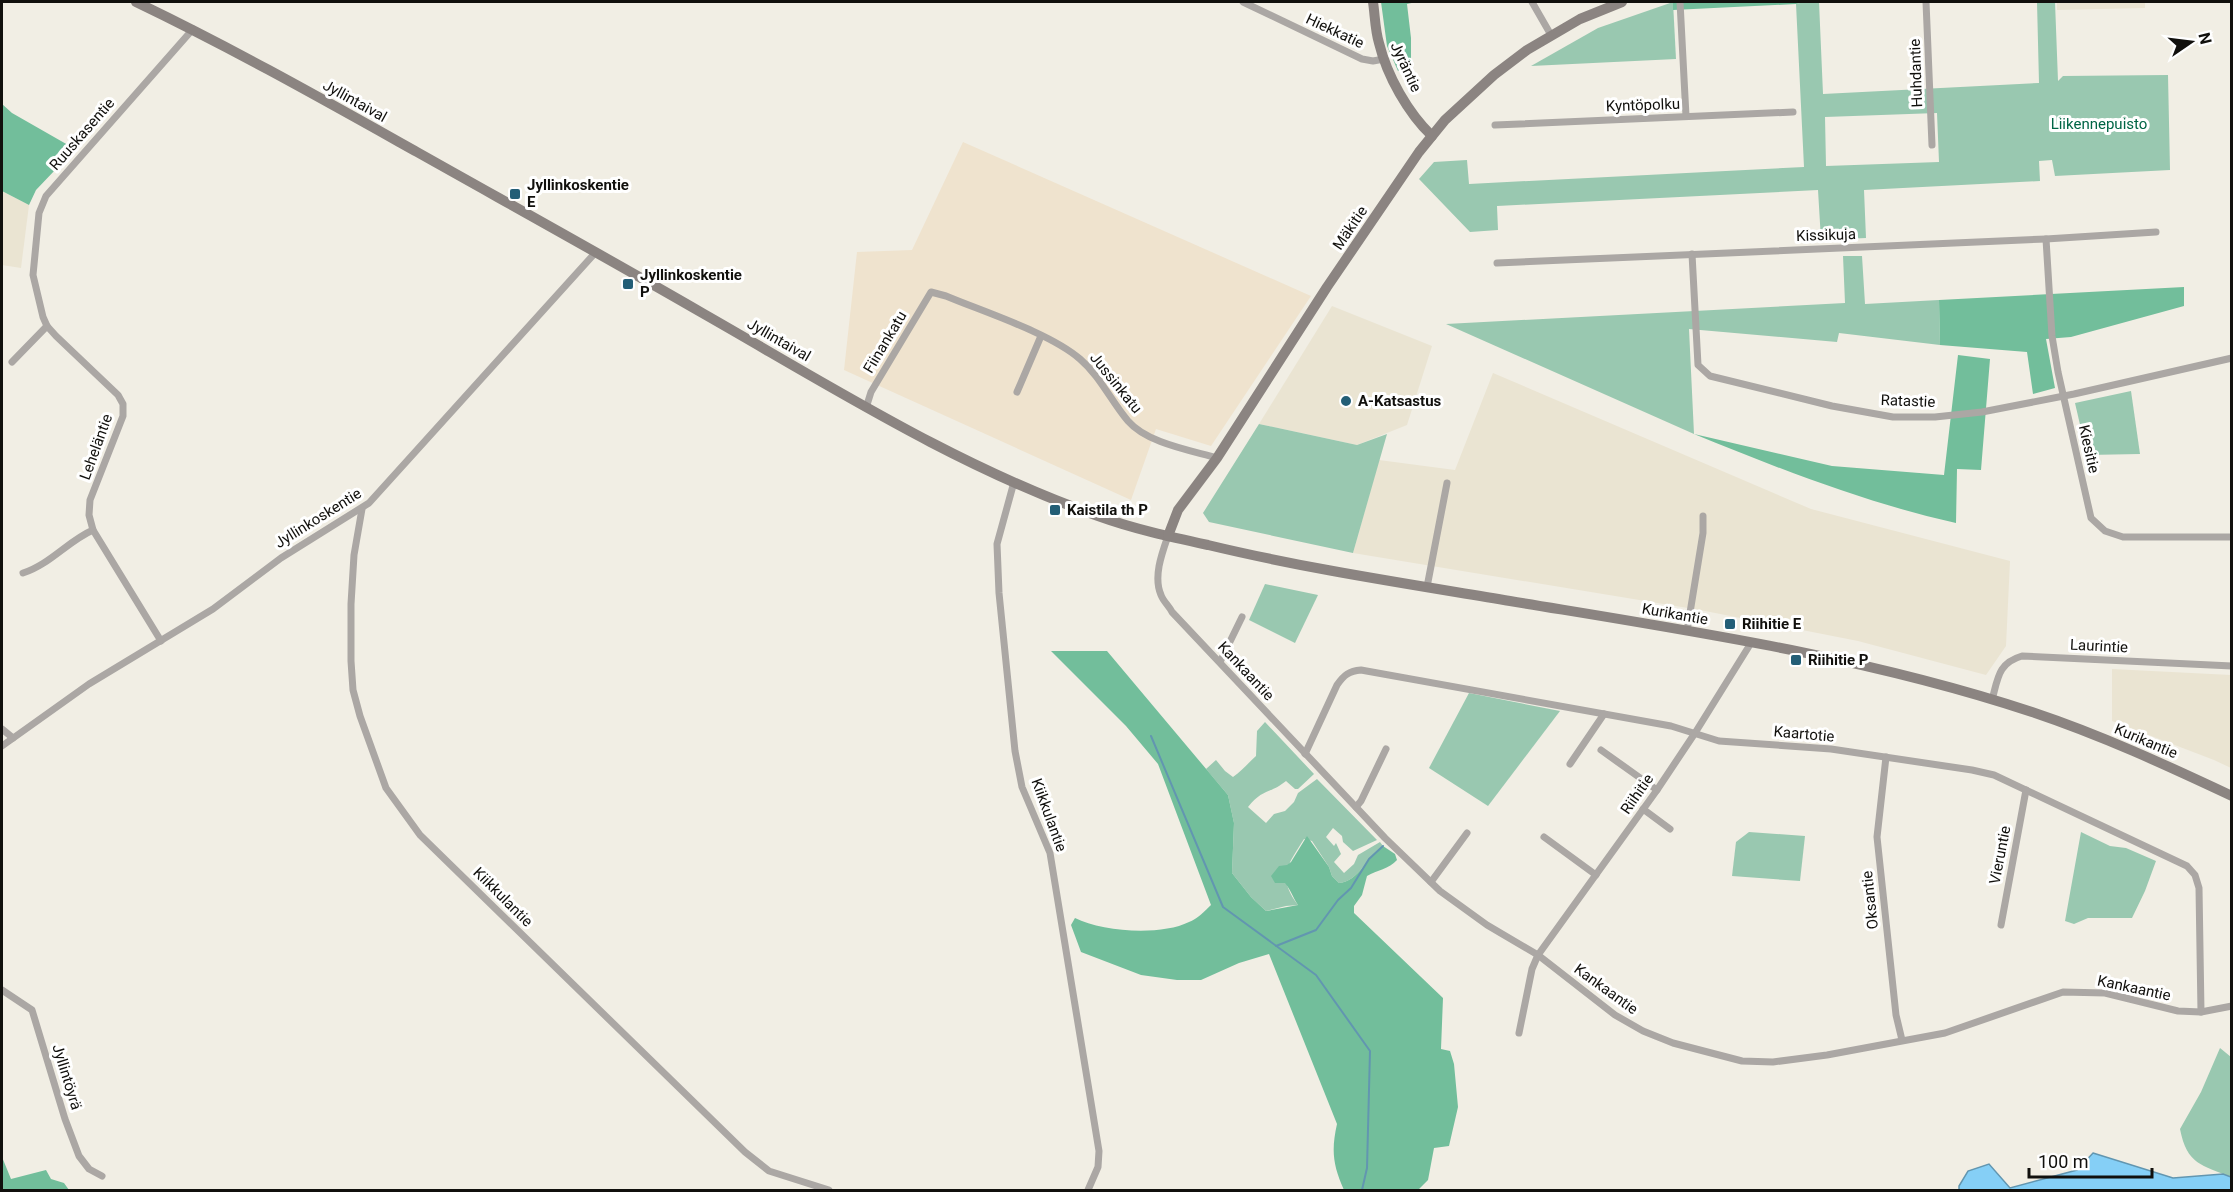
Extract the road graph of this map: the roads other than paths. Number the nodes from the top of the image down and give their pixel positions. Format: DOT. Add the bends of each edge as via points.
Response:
graph roads {
  1 [pos="136,2"];
  2 [pos="1243,2"];
  3 [pos="1373,2"];
  4 [pos="1532,2"];
  5 [pos="1622,2"];
  6 [pos="1680,2"];
  7 [pos="1926,2"];
  8 [pos="193,29"];
  9 [pos="1551,35"];
  10 [pos="1384,59"];
  11 [pos="1793,112"];
  12 [pos="1686,116"];
  13 [pos="1496,125"];
  14 [pos="1432,136"];
  15 [pos="1932,145"];
  16 [pos="2156,232"];
  17 [pos="2046,239"];
  18 [pos="596,252"];
  19 [pos="1692,254"];
  20 [pos="1497,263"];
  21 [pos="33,275"];
  22 [pos="931,292"];
  23 [pos="47,326"];
  24 [pos="1041,336"];
  25 [pos="2232,358"];
  26 [pos="12,362"];
  27 [pos="1017,392"];
  28 [pos="2064,396"];
  29 [pos="866,408"];
  30 [pos="1217,458"];
  31 [pos="1014,482"];
  32 [pos="1447,483"];
  33 [pos="362,509"];
  34 [pos="1703,516"];
  35 [pos="93,530"];
  36 [pos="1168,536"];
  37 [pos="2232,537"];
  38 [pos="23,573"];
  39 [pos="1427,587"];
  40 [pos="1242,617"];
  41 [pos="1687,631"];
  42 [pos="161,641"];
  43 [pos="1751,643"];
  44 [pos="1220,662"];
  45 [pos="2232,666"];
  46 [pos="1992,700"];
  47 [pos="1604,714"];
  48 [pos="2,729"];
  49 [pos="1695,733"];
  50 [pos="13,738"];
  51 [pos="2,746"];
  52 [pos="1386,749"];
  53 [pos="1601,750"];
  54 [pos="1305,754"];
  55 [pos="1886,757"];
  56 [pos="1569,764"];
  57 [pos="1657,790"];
  58 [pos="2026,790"];
  59 [pos="2232,796"];
  60 [pos="1356,807"];
  61 [pos="1643,809"];
  62 [pos="1670,830"];
  63 [pos="1467,833"];
  64 [pos="1544,837"];
  65 [pos="1596,875"];
  66 [pos="1431,882"];
  67 [pos="2001,925"];
  68 [pos="1538,955"];
  69 [pos="2,990"];
  70 [pos="2232,1006"];
  71 [pos="2201,1012"];
  72 [pos="1519,1033"];
  73 [pos="1902,1040"];
  74 [pos="102,1176"];
  75 [pos="829,1191"];
  76 [pos="1088,1191"];
  1 -- 8 [label="street, Jyllintaival"];
  2 -- 10 [label="street, Hiekkatie" via="1362,59"];
  3 -- 10 [label="street, Jyräntie"];
  4 -- 9 [label="street"];
  5 -- 9 [label="street, Mäkitie"];
  6 -- 12 [label="street"];
  7 -- 15 [label="street, Huhdantie"];
  8 -- 18 [label="street, Jyllintaival"];
  8 -- 21 [label="street, Ruuskasentie" via="46,196 39,213"];
  9 -- 14 [label="street, Mäkitie" via="1494,75"];
  10 -- 14 [label="street, Jyräntie" via="1408,106"];
  11 -- 12 [label="street, Kyntöpolku"];
  12 -- 13 [label="street, Kyntöpolku"];
  14 -- 30 [label="street, Mäkitie" via="1327,287"];
  16 -- 17 [label="street, Kissikuja"];
  17 -- 19 [label="street, Kissikuja"];
  17 -- 28 [label="street, Kiesitie" via="2052,336"];
  18 -- 29 [label="street, Jyllintaival"];
  18 -- 33 [label="street, Jyllinkoskentie"];
  19 -- 20 [label="street, Kissikuja"];
  19 -- 28 [label="street, Ratastie" via="1698,365 1710,376 1893,417 1982,412"];
  21 -- 23 [label="street, Leheläntie"];
  22 -- 24 [label="street, Jussinkatu"];
  22 -- 29 [label="street, Fiinankatu" via="871,392"];
  23 -- 26 [label="street"];
  23 -- 35 [label="street, Leheläntie" via="123,404 123,416 90,500"];
  24 -- 27 [label="street"];
  24 -- 30 [label="street, Jussinkatu" via="1079,358 1130,423 1156,440"];
  25 -- 28 [label="street, Ratastie"];
  28 -- 37 [label="street, Kiesitie" via="2091,518 2105,531 2123,537"];
  29 -- 31 [label="street, Jyllintaival"];
  30 -- 36 [label="street, Mäkitie" via="1178,510"];
  31 -- 36 [label="street, Jyllintaival" via="1102,517"];
  31 -- 76 [label="street, Kiikkulantie" via="997,544 1015,751 1022,787 1050,853 1072,978 1099,1151 1098,1167"];
  32 -- 39 [label="street"];
  33 -- 42 [label="street, Jyllinkoskentie" via="281,558 213,609"];
  33 -- 75 [label="street, Kiikkulantie" via="351,604 353,690 386,788 402,813 478,893 751,1158 769,1171"];
  34 -- 41 [label="street"];
  35 -- 38 [label="street"];
  35 -- 42 [label="street, Leheläntie"];
  36 -- 39 [label="street, Kurikantie"];
  36 -- 44 [label="street, Kankaantie" via="1160,562 1161,595"];
  39 -- 41 [label="street, Kurikantie"];
  40 -- 44 [label="street"];
  41 -- 43 [label="street, Kurikantie"];
  42 -- 50 [label="street, Jyllinkoskentie" via="89,684"];
  43 -- 46 [label="street, Kurikantie" via="1837,660"];
  43 -- 49 [label="street, Riihitie"];
  44 -- 54 [label="street, Kankaantie"];
  45 -- 46 [label="street, Laurintie" via="2022,656 2010,660 2000,672"];
  46 -- 59 [label="street, Kurikantie" via="2154,759"];
  47 -- 49 [label="street, Kaartotie"];
  47 -- 54 [label="street, Kaartotie" via="1351,671 1338,685"];
  47 -- 56 [label="street"];
  48 -- 50 [label="street"];
  49 -- 55 [label="street, Kaartotie" via="1719,741"];
  49 -- 57 [label="street, Riihitie"];
  50 -- 51 [label="street, Jyllinkoskentie"];
  52 -- 60 [label="street"];
  53 -- 57 [label="street"];
  54 -- 60 [label="street, Kankaantie"];
  55 -- 58 [label="street, Kaartotie" via="1994,775"];
  55 -- 73 [label="street, Oksantie" via="1877,837"];
  57 -- 61 [label="street, Riihitie"];
  58 -- 67 [label="street, Vieruntie"];
  58 -- 71 [label="street, Kaartotie" via="2187,866 2195,875 2199,888"];
  60 -- 66 [label="street, Kankaantie"];
  61 -- 62 [label="street"];
  61 -- 65 [label="street, Riihitie"];
  63 -- 66 [label="street"];
  64 -- 65 [label="street"];
  65 -- 68 [label="street, Riihitie"];
  66 -- 68 [label="street, Kankaantie" via="1487,925"];
  68 -- 72 [label="street, Riihitie"];
  68 -- 73 [label="street, Kankaantie" via="1615,1015 1643,1031 1742,1061 1793,1060"];
  69 -- 74 [label="street, Jyllintöyrä" via="33,1010 79,1156 88,1169"];
  70 -- 71 [label="street, Kankaantie"];
  71 -- 73 [label="street, Kankaantie" via="2178,1011 2105,993 2063,992 1945,1033"];
}
